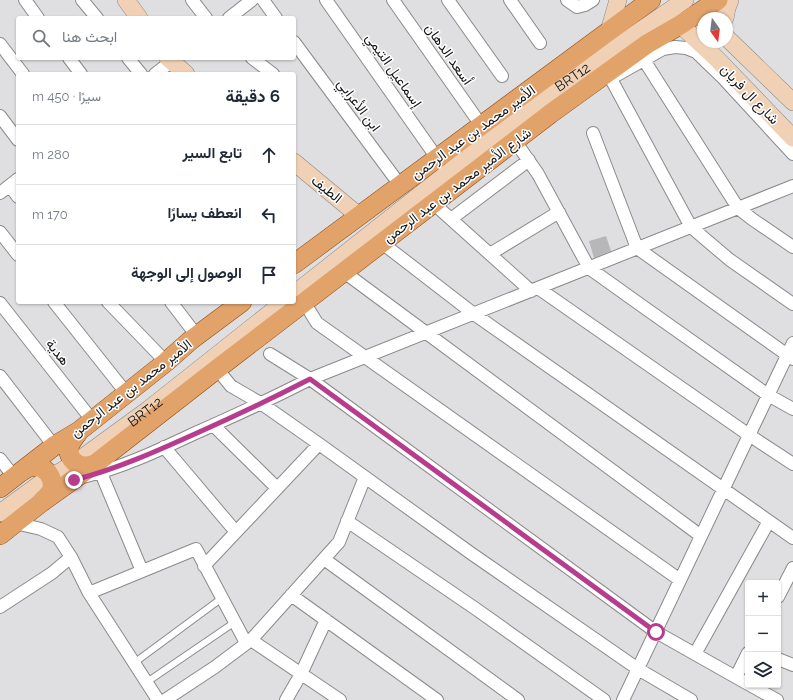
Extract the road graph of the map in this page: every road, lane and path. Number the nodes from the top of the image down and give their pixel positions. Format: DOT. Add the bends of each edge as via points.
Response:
graph roads {
  1 [pos="25,0"];
  2 [pos="82,0"];
  3 [pos="126,0"];
  4 [pos="192,0"];
  5 [pos="252,0"];
  6 [pos="263,0"];
  7 [pos="326,0"];
  8 [pos="393,0"];
  9 [pos="448,0"];
  10 [pos="510,0"];
  11 [pos="567,0"];
  12 [pos="593,0"];
  13 [pos="618,0"];
  14 [pos="651,0"];
  15 [pos="655,0"];
  16 [pos="685,0"];
  17 [pos="718,0"];
  18 [pos="730,0"];
  19 [pos="701,9"];
  20 [pos="726,12"];
  21 [pos="37,16"];
  22 [pos="95,16"];
  23 [pos="138,16"];
  24 [pos="204,16"];
  25 [pos="231,16"];
  26 [pos="275,16"];
  27 [pos="673,19"];
  28 [pos="609,31"];
  29 [pos="733,41"];
  30 [pos="540,43"];
  31 [pos="0,44"];
  32 [pos="296,45"];
  33 [pos="70,60"];
  34 [pos="130,60"];
  35 [pos="170,60"];
  36 [pos="172,60"];
  37 [pos="254,60"];
  38 [pos="644,60"];
  39 [pos="21,72"];
  40 [pos="80,72"];
  41 [pos="139,72"];
  42 [pos="157,72"];
  43 [pos="184,72"];
  44 [pos="270,72"];
  45 [pos="502,76"];
  46 [pos="723,78"];
  47 [pos="611,79"];
  48 [pos="742,84"];
  49 [pos="793,102"];
  50 [pos="550,114"];
  51 [pos="0,116"];
  52 [pos="481,125"];
  53 [pos="593,133"];
  54 [pos="16,137"];
  55 [pos="793,138"];
  56 [pos="515,141"];
  57 [pos="793,154"];
  58 [pos="437,158"];
  59 [pos="529,160"];
  60 [pos="296,164"];
  61 [pos="400,185"];
  62 [pos="793,186"];
  63 [pos="6,187"];
  64 [pos="16,195"];
  65 [pos="433,204"];
  66 [pos="738,208"];
  67 [pos="559,212"];
  68 [pos="359,216"];
  69 [pos="451,219"];
  70 [pos="691,227"];
  71 [pos="0,232"];
  72 [pos="382,243"];
  73 [pos="793,247"];
  74 [pos="637,248"];
  75 [pos="16,252"];
  76 [pos="490,254"];
  77 [pos="296,263"];
  78 [pos="589,268"];
  79 [pos="344,272"];
  80 [pos="535,290"];
  81 [pos="299,298"];
  82 [pos="0,303"];
  83 [pos="56,304"];
  84 [pos="110,304"];
  85 [pos="172,304"];
  86 [pos="236,304"];
  87 [pos="281,304"];
  88 [pos="292,304"];
  89 [pos="793,304"];
  90 [pos="474,314"];
  91 [pos="426,333"];
  92 [pos="196,336"];
  93 [pos="793,343"];
  94 [pos="270,354"];
  95 [pos="366,357"];
  96 [pos="790,357"];
  97 [pos="166,362"];
  98 [pos="217,369"];
  99 [pos="0,376"];
  100 [pos="310,379"];
  101 [pos="126,394"];
  102 [pos="768,394"];
  103 [pos="262,404"];
  104 [pos="793,409"];
  105 [pos="86,426"];
  106 [pos="213,426"];
  107 [pos="749,435"];
  108 [pos="319,444"];
  109 [pos="54,446"];
  110 [pos="164,448"];
  111 [pos="0,459"];
  112 [pos="793,464"];
  113 [pos="98,469"];
  114 [pos="75,471"];
  115 [pos="50,477"];
  116 [pos="365,477"];
  117 [pos="11,479"];
  118 [pos="277,488"];
  119 [pos="723,490"];
  120 [pos="42,502"];
  121 [pos="7,518"];
  122 [pos="347,521"];
  123 [pos="769,521"];
  124 [pos="236,532"];
  125 [pos="0,535"];
  126 [pos="701,536"];
  127 [pos="793,538"];
  128 [pos="72,556"];
  129 [pos="324,559"];
  130 [pos="204,566"];
  131 [pos="793,568"];
  132 [pos="142,571"];
  133 [pos="680,580"];
  134 [pos="781,591"];
  135 [pos="89,593"];
  136 [pos="291,595"];
  137 [pos="222,598"];
  138 [pos="0,607"];
  139 [pos="326,620"];
  140 [pos="235,622"];
  141 [pos="656,632"];
  142 [pos="248,641"];
  143 [pos="695,654"];
  144 [pos="745,659"];
  145 [pos="781,660"];
  146 [pos="134,663"];
  147 [pos="793,665"];
  148 [pos="638,669"];
  149 [pos="301,674"];
  150 [pos="736,677"];
  151 [pos="146,682"];
  152 [pos="745,682"];
  153 [pos="756,688"];
  154 [pos="158,700"];
  155 [pos="165,700"];
  156 [pos="286,700"];
  157 [pos="340,700"];
  158 [pos="436,700"];
  159 [pos="518,700"];
  160 [pos="604,700"];
  161 [pos="623,700"];
  162 [pos="691,700"];
  163 [pos="777,700"];
  1 -- 21 [label="street"];
  2 -- 22 [label="street"];
  3 -- 23 [label="main road"];
  4 -- 24 [label="street"];
  5 -- 25 [label="street"];
  6 -- 26 [label="street"];
  7 -- 58 [label="street, إسماعيل التيمي"];
  8 -- 52 [label="street, أسعد الدهان"];
  9 -- 45 [label="street"];
  10 -- 30 [label="street"];
  11 -- 12 [label="street" via="577,7"];
  13 -- 28 [label="main road"];
  14 -- 28 [label="main road, الأمير محمد بن عبد الرحمن"];
  15 -- 27 [label="main road, شارع ال فريان"];
  16 -- 27 [label="main road, BRT12"];
  17 -- 19 [label="main road, شارع الأمير محمد بن عبد الرحمن"];
  18 -- 20 [label="main road"];
  19 -- 27 [label="main road, شارع الأمير محمد بن عبد الرحمن"];
  27 -- 48 [label="main road, شارع ال فريان"];
  27 -- 50 [label="main road, شارع الأمير محمد بن عبد الرحمن" via="647,44"];
  27 -- 81 [label="main road, BRT12" via="549,93"];
  28 -- 52 [label="main road, الأمير محمد بن عبد الرحمن"];
  29 -- 49 [label="main road, شارع ال فريان"];
  31 -- 39 [label="street"];
  32 -- 61 [label="street, ابن الأعرابي"];
  33 -- 40 [label="street"];
  34 -- 41 [label="street"];
  35 -- 42 [label="street"];
  36 -- 43 [label="main road"];
  37 -- 44 [label="street"];
  38 -- 46 [label="street" via="663,49 686,48 696,52"];
  38 -- 47 [label="street"];
  38 -- 66 [label="street"];
  46 -- 48 [label="main road"];
  46 -- 57 [label="street"];
  47 -- 50 [label="street"];
  47 -- 70 [label="street"];
  48 -- 55 [label="main road, شارع ال فريان"];
  50 -- 56 [label="main road, شارع الأمير محمد بن عبد الرحمن"];
  51 -- 54 [label="street"];
  52 -- 58 [label="main road, الأمير محمد بن عبد الرحمن"];
  53 -- 74 [label="street"];
  56 -- 59 [label="street"];
  56 -- 65 [label="main road, شارع الأمير محمد بن عبد الرحمن"];
  58 -- 61 [label="main road, الأمير محمد بن عبد الرحمن"];
  59 -- 67 [label="street"];
  59 -- 69 [label="street"];
  60 -- 68 [label="main road, الطيف"];
  61 -- 68 [label="main road, الأمير محمد بن عبد الرحمن"];
  62 -- 66 [label="street"];
  63 -- 64 [label="street"];
  65 -- 69 [label="street"];
  65 -- 72 [label="main road, شارع الأمير محمد بن عبد الرحمن"];
  66 -- 70 [label="street"];
  66 -- 73 [label="street"];
  67 -- 76 [label="street"];
  67 -- 78 [label="street"];
  68 -- 77 [label="main road, الأمير محمد بن عبد الرحمن"];
  69 -- 76 [label="street"];
  70 -- 74 [label="street"];
  70 -- 89 [label="street" via="730,260"];
  71 -- 75 [label="street"];
  72 -- 79 [label="main road, شارع الأمير محمد بن عبد الرحمن"];
  72 -- 90 [label="street"];
  74 -- 78 [label="street"];
  74 -- 96 [label="street"];
  76 -- 80 [label="street"];
  78 -- 80 [label="street"];
  78 -- 102 [label="street"];
  79 -- 81 [label="main road, شارع الأمير محمد بن عبد الرحمن"];
  79 -- 91 [label="street"];
  80 -- 90 [label="street"];
  80 -- 107 [label="street"];
  81 -- 95 [label="street" via="317,323"];
  82 -- 105 [label="street, هدية"];
  83 -- 101 [label="street"];
  84 -- 97 [label="street"];
  85 -- 92 [label="street"];
  86 -- 92 [label="main road, الأمير محمد بن عبد الرحمن"];
  87 -- 114 [label="main road, BRT12" via="148,409"];
  88 -- 98 [label="main road, شارع الأمير محمد بن عبد الرحمن"];
  90 -- 91 [label="street"];
  90 -- 119 [label="street"];
  91 -- 95 [label="street"];
  91 -- 126 [label="street"];
  92 -- 97 [label="main road, الأمير محمد بن عبد الرحمن"];
  93 -- 96 [label="street"];
  94 -- 100 [label="street"];
  95 -- 100 [label="street"];
  95 -- 133 [label="street"];
  96 -- 102 [label="street"];
  97 -- 101 [label="main road, الأمير محمد بن عبد الرحمن"];
  98 -- 103 [label="street" via="231,386"];
  98 -- 113 [label="main road"];
  99 -- 109 [label="street"];
  100 -- 103 [label="street"];
  100 -- 141 [label="street"];
  101 -- 105 [label="main road, الأمير محمد بن عبد الرحمن"];
  102 -- 104 [label="street"];
  102 -- 107 [label="street"];
  103 -- 106 [label="street"];
  103 -- 108 [label="street"];
  105 -- 109 [label="main road, الأمير محمد بن عبد الرحمن"];
  105 -- 114 [label="main road" via="70,444 69,454"];
  106 -- 110 [label="street"];
  106 -- 118 [label="street"];
  107 -- 112 [label="street"];
  107 -- 119 [label="street"];
  108 -- 116 [label="street"];
  108 -- 118 [label="street"];
  109 -- 117 [label="main road, الأمير محمد بن عبد الرحمن"];
  110 -- 113 [label="street"];
  110 -- 124 [label="street"];
  111 -- 117 [label="street"];
  113 -- 114 [label="main road" via="84,466"];
  113 -- 132 [label="street"];
  114 -- 115 [label="main road, BRT12"];
  114 -- 120 [label="main road"];
  115 -- 117 [label="main road" via="45,470 36,467 27,468"];
  115 -- 120 [label="main road" via="51,491"];
  115 -- 121 [label="main road, BRT12"];
  116 -- 122 [label="street"];
  116 -- 148 [label="street"];
  118 -- 124 [label="street"];
  119 -- 123 [label="street"];
  119 -- 126 [label="street"];
  120 -- 121 [label="main road"];
  121 -- 125 [label="main road"];
  121 -- 128 [label="street" via="58,537"];
  122 -- 129 [label="street" via="339,542"];
  122 -- 160 [label="street"];
  123 -- 127 [label="street"];
  123 -- 143 [label="street"];
  124 -- 130 [label="street"];
  126 -- 133 [label="street"];
  128 -- 135 [label="street"];
  128 -- 138 [label="street" via="52,573"];
  129 -- 136 [label="street"];
  129 -- 159 [label="street"];
  130 -- 132 [label="street" via="196,549"];
  130 -- 137 [label="street"];
  131 -- 134 [label="street"];
  132 -- 135 [label="street"];
  133 -- 141 [label="street"];
  135 -- 146 [label="street"];
  136 -- 139 [label="street"];
  136 -- 142 [label="street"];
  137 -- 140 [label="street"];
  137 -- 146 [label="lane"];
  139 -- 149 [label="street"];
  139 -- 158 [label="street"];
  140 -- 142 [label="street"];
  140 -- 151 [label="lane"];
  141 -- 143 [label="street"];
  141 -- 148 [label="street"];
  142 -- 149 [label="street"];
  142 -- 155 [label="street" via="215,668"];
  143 -- 150 [label="street"];
  144 -- 150 [label="street"];
  145 -- 147 [label="street"];
  146 -- 151 [label="street"];
  148 -- 161 [label="street"];
  148 -- 162 [label="street"];
  149 -- 156 [label="street"];
  149 -- 157 [label="street"];
  150 -- 152 [label="street"];
  151 -- 154 [label="street"];
  153 -- 163 [label="street"];
}
